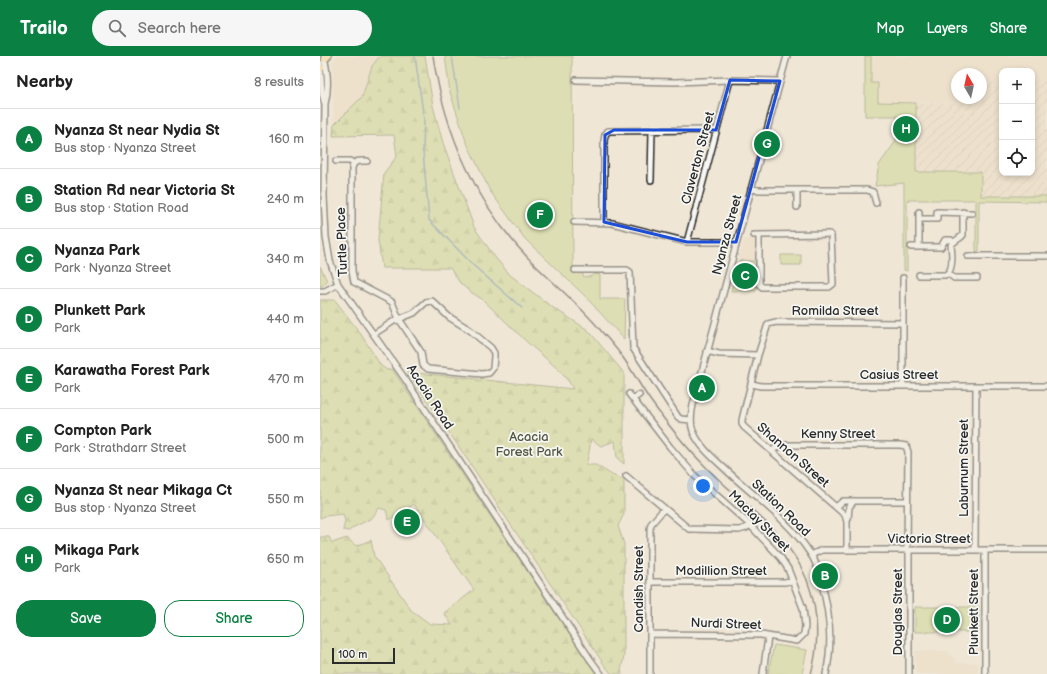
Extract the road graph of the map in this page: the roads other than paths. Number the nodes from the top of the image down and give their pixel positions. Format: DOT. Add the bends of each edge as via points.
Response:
graph roads {
  1 [pos="787,56"];
  2 [pos="323,62"];
  3 [pos="576,80"];
  4 [pos="730,80"];
  5 [pos="780,81"];
  6 [pos="324,105"];
  7 [pos="652,130"];
  8 [pos="716,131"];
  9 [pos="367,160"];
  10 [pos="336,161"];
  11 [pos="353,163"];
  12 [pos="651,180"];
  13 [pos="750,189"];
  14 [pos="797,191"];
  15 [pos="876,203"];
  16 [pos="797,208"];
  17 [pos="919,212"];
  18 [pos="963,212"];
  19 [pos="972,213"];
  20 [pos="919,219"];
  21 [pos="574,222"];
  22 [pos="604,222"];
  23 [pos="757,235"];
  24 [pos="687,242"];
  25 [pos="736,242"];
  26 [pos="953,242"];
  27 [pos="910,247"];
  28 [pos="919,247"];
  29 [pos="968,256"];
  30 [pos="1047,256"];
  31 [pos="575,270"];
  32 [pos="949,274"];
  33 [pos="919,275"];
  34 [pos="903,278"];
  35 [pos="977,278"];
  36 [pos="338,284"];
  37 [pos="320,292"];
  38 [pos="399,319"];
  39 [pos="903,322"];
  40 [pos="768,324"];
  41 [pos="374,334"];
  42 [pos="707,351"];
  43 [pos="758,355"];
  44 [pos="752,384"];
  45 [pos="903,386"];
  46 [pos="976,386"];
  47 [pos="1047,386"];
  48 [pos="629,394"];
  49 [pos="639,395"];
  50 [pos="633,400"];
  51 [pos="691,420"];
  52 [pos="906,446"];
  53 [pos="772,451"];
  54 [pos="626,476"];
  55 [pos="827,499"];
  56 [pos="843,501"];
  57 [pos="853,501"];
  58 [pos="908,501"];
  59 [pos="837,508"];
  60 [pos="664,509"];
  61 [pos="847,522"];
  62 [pos="750,525"];
  63 [pos="847,550"];
  64 [pos="908,550"];
  65 [pos="975,550"];
  66 [pos="985,550"];
  67 [pos="1047,550"];
  68 [pos="811,555"];
  69 [pos="792,580"];
  70 [pos="650,582"];
  71 [pos="650,634"];
  72 [pos="768,636"];
  73 [pos="801,638"];
  74 [pos="601,674"];
  75 [pos="650,674"];
  76 [pos="763,674"];
  77 [pos="826,674"];
  78 [pos="909,674"];
  79 [pos="985,674"];
  1 -- 5 [label="street, Nyanza Street"];
  2 -- 6 [label="street, Acacia Road"];
  2 -- 6 [label="street, Acacia Road" via="328,86"];
  3 -- 4 [label="street"];
  4 -- 5 [label="street"];
  4 -- 8 [label="street, Claverton Street"];
  5 -- 13 [label="street, Nyanza Street"];
  6 -- 36 [label="street, Acacia Road" via="326,232 330,261"];
  7 -- 8 [label="street"];
  7 -- 12 [label="street"];
  7 -- 22 [label="street" via="614,130 608,131 605,135"];
  8 -- 24 [label="street, Claverton Street"];
  9 -- 11 [label="street" via="357,160"];
  10 -- 11 [label="street"];
  11 -- 38 [label="street, Turtle Place" via="352,280 392,302"];
  13 -- 14 [label="street"];
  13 -- 25 [label="street, Nyanza Street"];
  14 -- 15 [label="street" via="867,190 873,192"];
  14 -- 16 [label="street"];
  17 -- 20 [label="street"];
  18 -- 19 [label="street"];
  18 -- 20 [label="street" via="937,212 937,219"];
  18 -- 26 [label="street" via="963,235"];
  20 -- 28 [label="street"];
  21 -- 22 [label="street"];
  22 -- 24 [label="street"];
  23 -- 23 [label="street" via="831,235 833,284 829,287 762,287 759,284"];
  24 -- 25 [label="street"];
  25 -- 42 [label="street, Nyanza Street"];
  26 -- 28 [label="street" via="945,240 941,246"];
  26 -- 32 [label="street"];
  27 -- 28 [label="street"];
  29 -- 30 [label="street"];
  31 -- 51 [label="street" via="630,272 633,348 678,417"];
  32 -- 33 [label="street"];
  32 -- 35 [label="street" via="954,278"];
  34 -- 39 [label="street"];
  36 -- 37 [label="street"];
  36 -- 41 [label="street, Acacia Road"];
  38 -- 38 [label="street" via="421,352 424,367 482,374 491,371 494,356 491,348 432,301"];
  38 -- 41 [label="street"];
  39 -- 40 [label="street, Romilda Street"];
  39 -- 45 [label="street"];
  40 -- 43 [label="street, Shannon Street"];
  41 -- 74 [label="street, Acacia Road"];
  42 -- 43 [label="street" via="719,354"];
  42 -- 51 [label="street, Nyanza Street"];
  43 -- 44 [label="street, Shannon Street"];
  44 -- 45 [label="street, Casius Street"];
  44 -- 53 [label="street, Shannon Street" via="742,424"];
  45 -- 46 [label="street, Casius Street"];
  46 -- 47 [label="street, Casius Street"];
  46 -- 65 [label="street, Laburnum Street"];
  48 -- 50 [label="street, Mactay Street"];
  49 -- 50 [label="street"];
  50 -- 62 [label="street, Mactay Street" via="695,476"];
  51 -- 68 [label="street, Station Road" via="693,432 705,448 788,526"];
  52 -- 53 [label="street, Kenny Street" via="787,445"];
  52 -- 58 [label="street, Douglas Street"];
  53 -- 55 [label="street, Shannon Street"];
  54 -- 60 [label="street"];
  55 -- 56 [label="street"];
  55 -- 59 [label="street, Shannon Street"];
  56 -- 57 [label="street"];
  56 -- 59 [label="street"];
  57 -- 58 [label="street"];
  57 -- 59 [label="street"];
  57 -- 61 [label="street" via="848,508"];
  58 -- 64 [label="street, Douglas Street"];
  59 -- 61 [label="street, Shannon Street" via="845,515"];
  60 -- 62 [label="street" via="689,529 739,530"];
  60 -- 70 [label="street, Candish Street" via="651,524 650,529"];
  61 -- 63 [label="street"];
  62 -- 69 [label="street, Mactay Street" via="781,558"];
  63 -- 64 [label="street, Victoria Street"];
  63 -- 68 [label="street, Victoria Street" via="822,550"];
  64 -- 65 [label="street, Victoria Street"];
  64 -- 78 [label="street, Douglas Street"];
  65 -- 66 [label="street, Victoria Street"];
  66 -- 67 [label="street, Victoria Street"];
  66 -- 79 [label="street, Plunkett Street"];
  68 -- 77 [label="street, Station Road" via="820,575 829,615 831,642"];
  69 -- 70 [label="street, Modillion Street"];
  69 -- 73 [label="street, Mactay Street" via="803,608 805,626"];
  70 -- 71 [label="street, Candish Street"];
  71 -- 72 [label="street, Nurdi Street"];
  71 -- 75 [label="street, Candish Street"];
  72 -- 73 [label="street, Nurdi Street" via="792,641"];
  72 -- 76 [label="street"];
}
